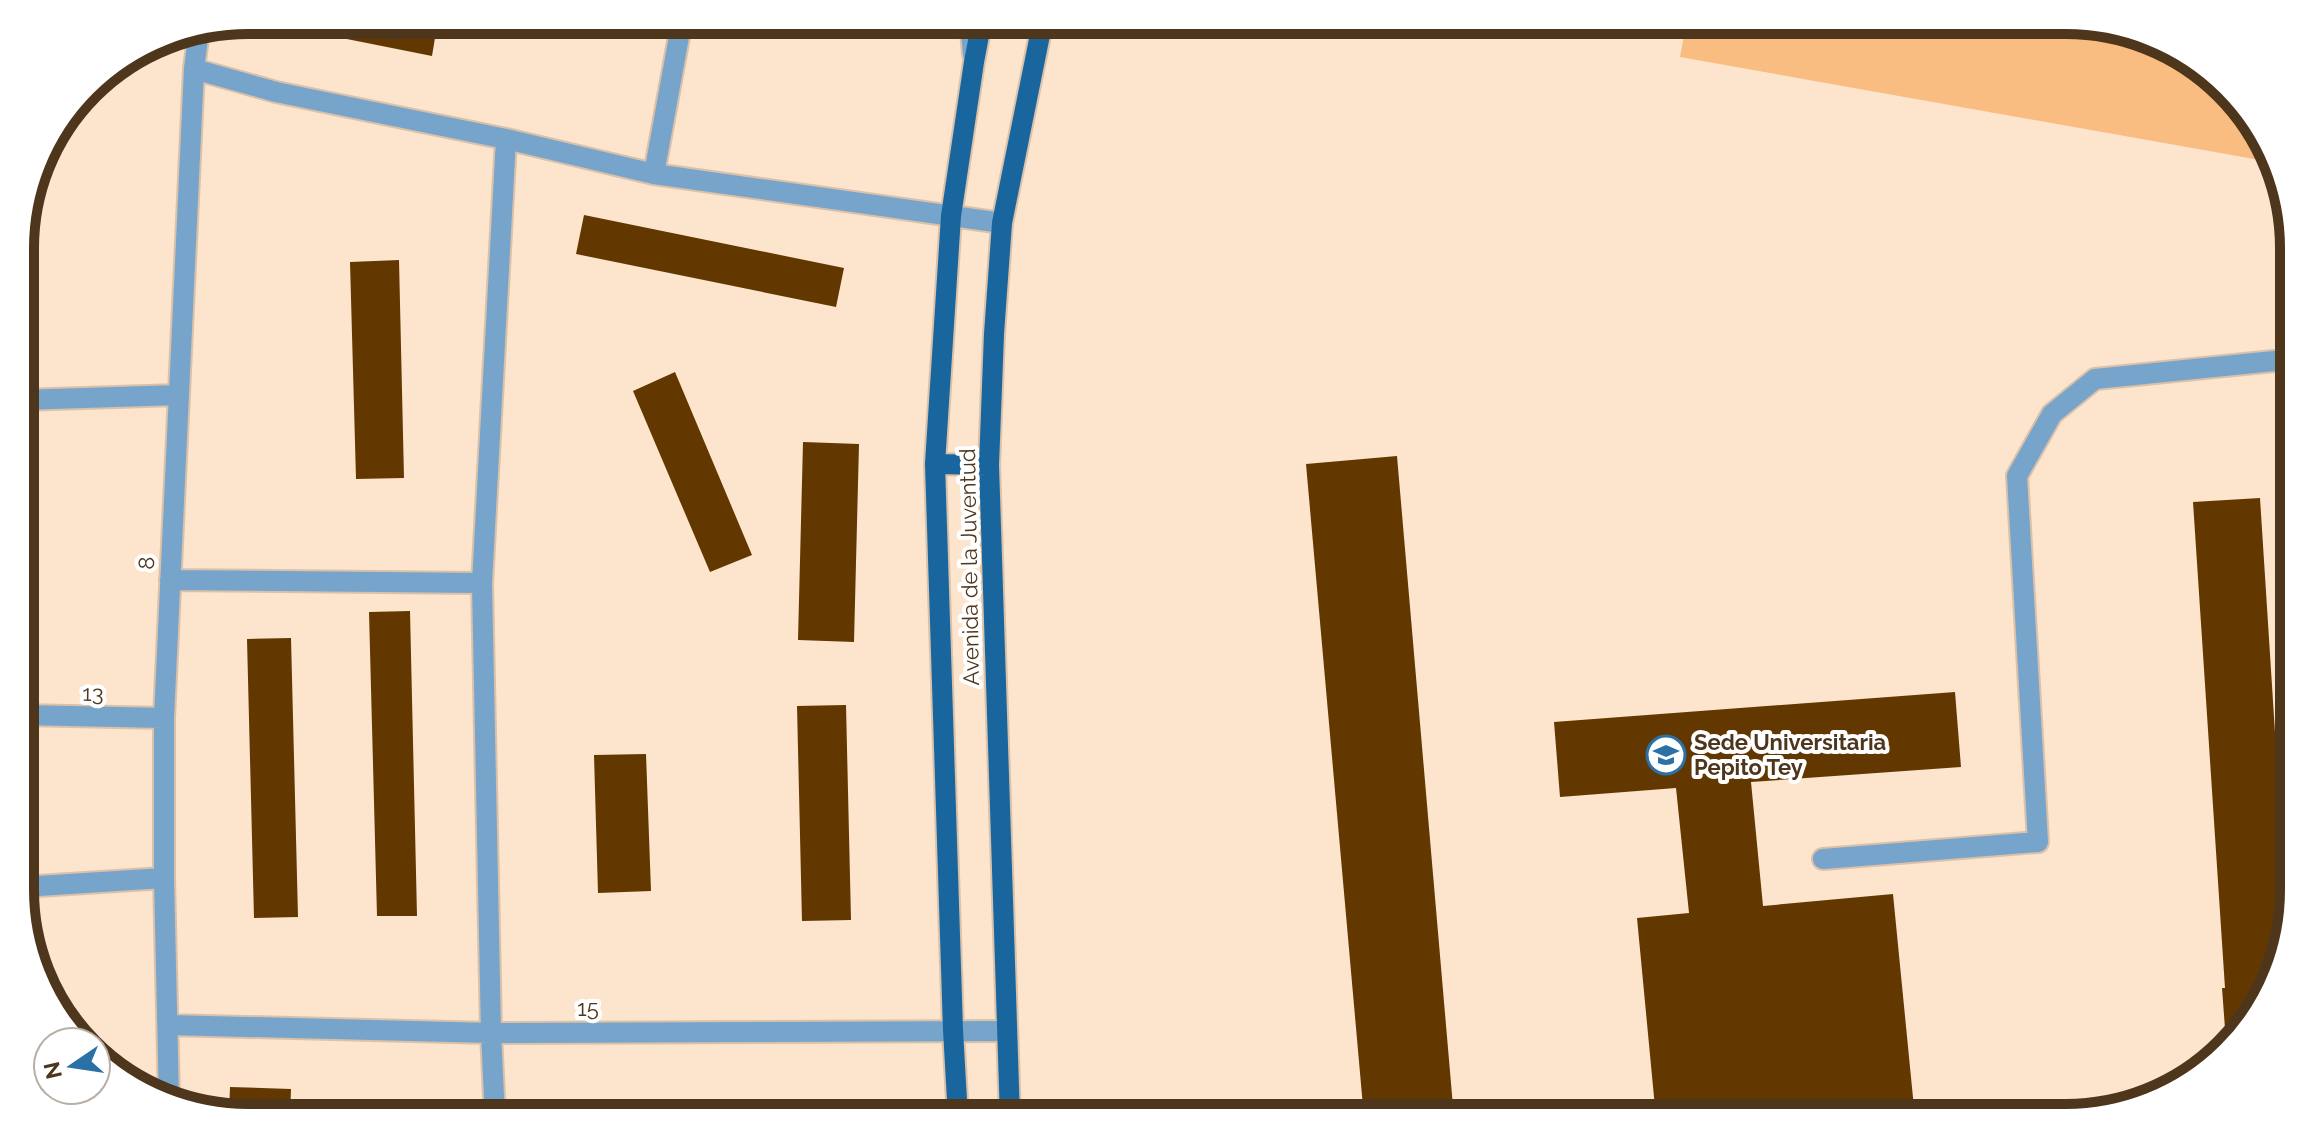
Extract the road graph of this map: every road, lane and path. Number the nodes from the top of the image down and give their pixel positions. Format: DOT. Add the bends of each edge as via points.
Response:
graph roads {
  1 [pos="679,34"];
  2 [pos="971,34"];
  3 [pos="979,34"];
  4 [pos="1040,34"];
  5 [pos="198,40"];
  6 [pos="974,62"];
  7 [pos="194,69"];
  8 [pos="506,139"];
  9 [pos="654,174"];
  10 [pos="951,216"];
  11 [pos="1002,223"];
  12 [pos="2280,361"];
  13 [pos="178,395"];
  14 [pos="34,400"];
  15 [pos="935,464"];
  16 [pos="989,465"];
  17 [pos="170,580"];
  18 [pos="482,583"];
  19 [pos="34,715"];
  20 [pos="164,718"];
  21 [pos="1823,859"];
  22 [pos="164,878"];
  23 [pos="34,886"];
  24 [pos="169,1025"];
  25 [pos="953,1030"];
  26 [pos="1006,1031"];
  27 [pos="491,1033"];
  28 [pos="169,1089"];
  29 [pos="494,1104"];
  30 [pos="957,1104"];
  31 [pos="1009,1104"];
  1 -- 9 [label="street"];
  2 -- 6 [label="street"];
  3 -- 6 [label="main road, Avenida de la Juventud"];
  4 -- 11 [label="main road, Avenida de la Juventud"];
  5 -- 7 [label="street, 8"];
  6 -- 10 [label="main road, Avenida de la Juventud"];
  7 -- 8 [label="street" via="276,92"];
  7 -- 13 [label="street, 8"];
  8 -- 9 [label="street"];
  8 -- 18 [label="street"];
  9 -- 10 [label="street"];
  10 -- 11 [label="street"];
  10 -- 15 [label="main road, Avenida de la Juventud"];
  11 -- 16 [label="main road, Avenida de la Juventud"];
  12 -- 21 [label="street" via="2095,379 2052,414 2017,476 2038,842"];
  13 -- 14 [label="street"];
  13 -- 17 [label="street, 8"];
  15 -- 16 [label="main road"];
  15 -- 25 [label="main road, Avenida de la Juventud"];
  16 -- 26 [label="main road, Avenida de la Juventud"];
  17 -- 18 [label="street"];
  17 -- 20 [label="street, 8"];
  18 -- 27 [label="street"];
  19 -- 20 [label="street, 13"];
  20 -- 22 [label="street, 8"];
  22 -- 23 [label="street"];
  22 -- 24 [label="street, 8"];
  24 -- 27 [label="street, 15"];
  24 -- 28 [label="street, 8"];
  25 -- 26 [label="street, 15"];
  25 -- 27 [label="street, 15"];
  25 -- 30 [label="main road, Avenida de la Juventud"];
  26 -- 31 [label="main road, Avenida de la Juventud"];
  27 -- 29 [label="street"];
}
